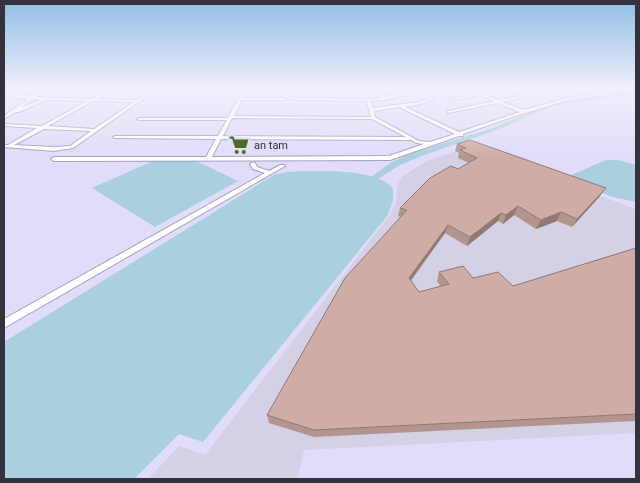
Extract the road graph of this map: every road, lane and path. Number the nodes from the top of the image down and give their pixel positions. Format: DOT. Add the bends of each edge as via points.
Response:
graph roads {
  1 [pos="69,113"];
  2 [pos="119,113"];
  3 [pos="234,113"];
  4 [pos="372,113"];
  5 [pos="415,113"];
  6 [pos="523,113"];
  7 [pos="231,118"];
  8 [pos="373,118"];
  9 [pos="139,119"];
  10 [pos="5,127"];
  11 [pos="43,128"];
  12 [pos="93,130"];
  13 [pos="461,135"];
  14 [pos="115,137"];
  15 [pos="221,138"];
  16 [pos="412,139"];
  17 [pos="430,144"];
  18 [pos="6,146"];
  19 [pos="54,159"];
  20 [pos="208,159"];
  21 [pos="253,164"];
  22 [pos="282,166"];
  23 [pos="270,173"];
  24 [pos="4,324"];
  1 -- 11 [label="street"];
  2 -- 12 [label="street"];
  3 -- 7 [label="street"];
  4 -- 8 [label="street"];
  5 -- 13 [label="street"];
  6 -- 13 [label="street"];
  7 -- 8 [label="street"];
  7 -- 9 [label="street"];
  7 -- 15 [label="street"];
  8 -- 16 [label="street"];
  10 -- 11 [label="street"];
  11 -- 12 [label="street"];
  11 -- 18 [label="street"];
  12 -- 18 [label="street" via="71,147 54,150"];
  13 -- 17 [label="street"];
  14 -- 15 [label="street"];
  15 -- 16 [label="street"];
  15 -- 20 [label="street"];
  16 -- 17 [label="street"];
  17 -- 20 [label="street" via="390,158"];
  19 -- 20 [label="street"];
  21 -- 23 [label="street" via="255,168"];
  22 -- 23 [label="street"];
  23 -- 24 [label="street"];
}
